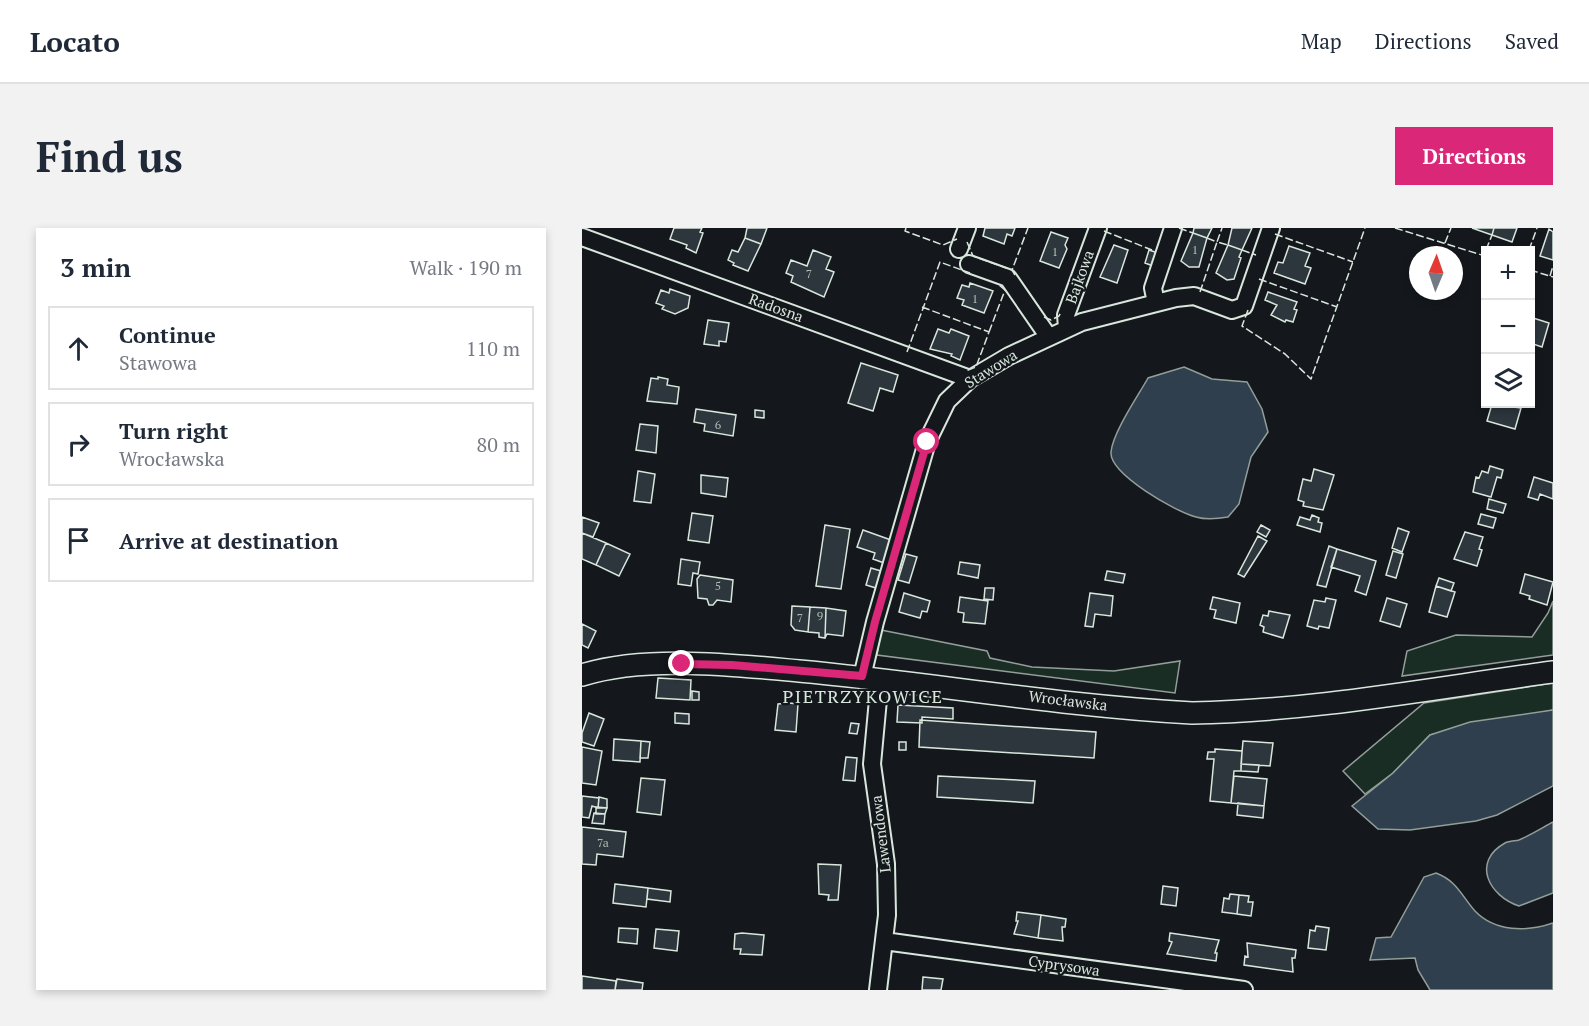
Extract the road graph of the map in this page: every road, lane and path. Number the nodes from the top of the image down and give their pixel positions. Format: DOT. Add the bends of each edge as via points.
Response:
graph roads {
  1 [pos="967,228"];
  2 [pos="1098,228"];
  3 [pos="1173,228"];
  4 [pos="1272,228"];
  5 [pos="582,237"];
  6 [pos="959,249"];
  7 [pos="969,264"];
  8 [pos="1156,303"];
  9 [pos="1067,328"];
  10 [pos="1048,336"];
  11 [pos="970,379"];
  12 [pos="1553,672"];
  13 [pos="582,675"];
  14 [pos="871,677"];
  15 [pos="884,941"];
  16 [pos="878,990"];
  17 [pos="1244,990"];
  1 -- 6 [label="street"];
  2 -- 9 [label="street, Bajkowa" via="1066,315"];
  3 -- 8 [label="street" via="1153,288"];
  4 -- 8 [label="street, Stawowa" via="1244,306 1232,310 1194,296"];
  5 -- 11 [label="street, Radosna"];
  7 -- 10 [label="street" via="1008,278"];
  8 -- 9 [label="street, Stawowa"];
  9 -- 10 [label="street, Stawowa"];
  10 -- 11 [label="street, Stawowa"];
  11 -- 14 [label="street, Stawowa" via="947,401 927,442 875,622"];
  12 -- 14 [label="main road, Wrocławska" via="1266,711 1192,713"];
  13 -- 14 [label="main road, Wrocławska" via="603,669 682,664"];
  14 -- 15 [label="street, Lawendowa" via="872,764 886,864"];
  15 -- 16 [label="street, Lawendowa"];
  15 -- 17 [label="street, Cyprysowa"];
}
